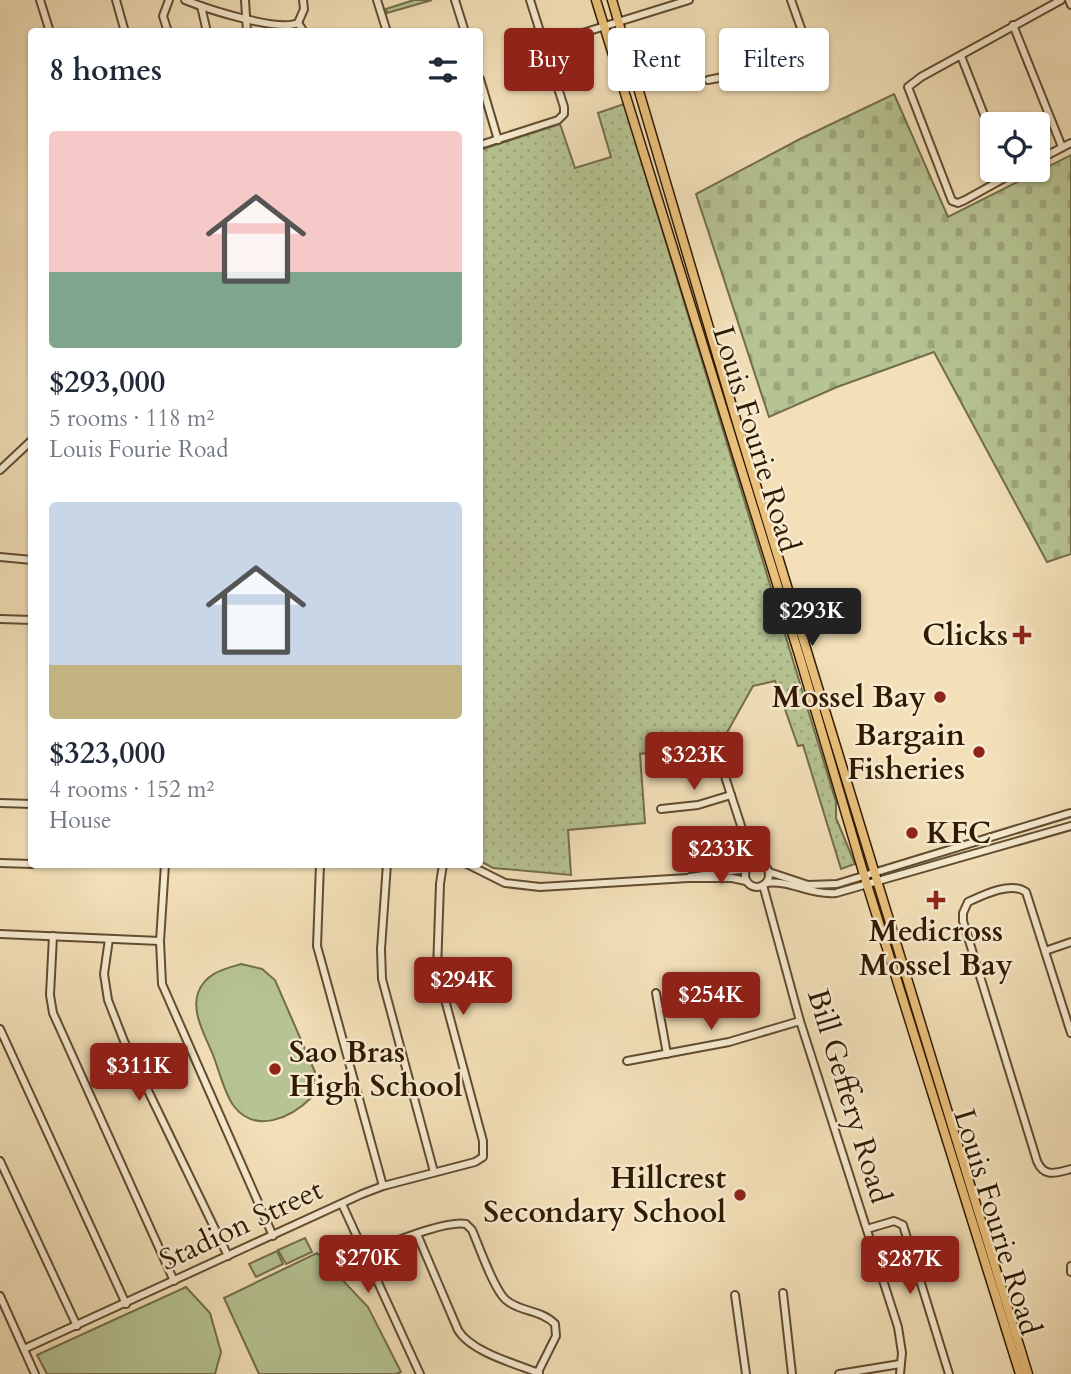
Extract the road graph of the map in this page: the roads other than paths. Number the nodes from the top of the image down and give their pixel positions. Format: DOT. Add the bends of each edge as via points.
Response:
graph roads {
  1 [pos="40,0"];
  2 [pos="116,0"];
  3 [pos="169,0"];
  4 [pos="185,0"];
  5 [pos="213,0"];
  6 [pos="245,0"];
  7 [pos="303,0"];
  8 [pos="377,0"];
  9 [pos="455,0"];
  10 [pos="530,0"];
  11 [pos="596,0"];
  12 [pos="612,0"];
  13 [pos="689,0"];
  14 [pos="791,0"];
  15 [pos="1061,0"];
  16 [pos="201,6"];
  17 [pos="214,9"];
  18 [pos="245,18"];
  19 [pos="618,21"];
  20 [pos="295,24"];
  21 [pos="1013,25"];
  22 [pos="604,26"];
  23 [pos="49,28"];
  24 [pos="124,28"];
  25 [pos="167,28"];
  26 [pos="206,28"];
  27 [pos="246,28"];
  28 [pos="300,28"];
  29 [pos="386,28"];
  30 [pos="464,28"];
  31 [pos="539,28"];
  32 [pos="594,29"];
  33 [pos="961,56"];
  34 [pos="708,79"];
  35 [pos="483,89"];
  36 [pos="560,91"];
  37 [pos="983,112"];
  38 [pos="499,140"];
  39 [pos="1071,143"];
  40 [pos="483,144"];
  41 [pos="1062,147"];
  42 [pos="1050,154"];
  43 [pos="992,182"];
  44 [pos="28,444"];
  45 [pos="0,470"];
  46 [pos="0,557"];
  47 [pos="28,560"];
  48 [pos="0,619"];
  49 [pos="28,620"];
  50 [pos="716,749"];
  51 [pos="731,795"];
  52 [pos="0,803"];
  53 [pos="28,804"];
  54 [pos="661,809"];
  55 [pos="1070,812"];
  56 [pos="1071,825"];
  57 [pos="747,844"];
  58 [pos="0,863"];
  59 [pos="760,863"];
  60 [pos="28,864"];
  61 [pos="747,867"];
  62 [pos="165,868"];
  63 [pos="320,868"];
  64 [pos="387,868"];
  65 [pos="442,868"];
  66 [pos="475,868"];
  67 [pos="875,871"];
  68 [pos="769,872"];
  69 [pos="864,875"];
  70 [pos="688,878"];
  71 [pos="746,881"];
  72 [pos="878,881"];
  73 [pos="762,885"];
  74 [pos="867,885"];
  75 [pos="0,934"];
  76 [pos="53,936"];
  77 [pos="109,939"];
  78 [pos="160,941"];
  79 [pos="1071,942"];
  80 [pos="1045,951"];
  81 [pos="656,993"];
  82 [pos="800,1021"];
  83 [pos="0,1029"];
  84 [pos="1071,1033"];
  85 [pos="667,1054"];
  86 [pos="626,1061"];
  87 [pos="0,1161"];
  88 [pos="1071,1169"];
  89 [pos="434,1172"];
  90 [pos="383,1186"];
  91 [pos="342,1203"];
  92 [pos="867,1229"];
  93 [pos="417,1234"];
  94 [pos="273,1236"];
  95 [pos="364,1253"];
  96 [pos="228,1255"];
  97 [pos="1071,1266"];
  98 [pos="1071,1272"];
  99 [pos="174,1281"];
  100 [pos="783,1293"];
  101 [pos="735,1295"];
  102 [pos="0,1296"];
  103 [pos="126,1304"];
  104 [pos="77,1326"];
  105 [pos="24,1349"];
  106 [pos="901,1364"];
  107 [pos="35,1374"];
  108 [pos="420,1374"];
  109 [pos="539,1374"];
  110 [pos="746,1374"];
  111 [pos="792,1374"];
  112 [pos="839,1374"];
  113 [pos="900,1374"];
  114 [pos="948,1374"];
  115 [pos="1020,1374"];
  116 [pos="1028,1374"];
  1 -- 23 [label="street"];
  2 -- 24 [label="street"];
  3 -- 25 [label="street" via="163,16"];
  4 -- 16 [label="street"];
  5 -- 17 [label="street"];
  6 -- 18 [label="street"];
  7 -- 20 [label="street" via="304,9"];
  8 -- 29 [label="street"];
  9 -- 30 [label="street"];
  10 -- 31 [label="street"];
  11 -- 22 [label="main road, Louis Fourie Road"];
  12 -- 19 [label="main road, Louis Fourie Road"];
  13 -- 19 [label="street"];
  14 -- 34 [label="street" via="812,59 810,67"];
  15 -- 21 [label="street"];
  16 -- 17 [label="street"];
  16 -- 26 [label="street"];
  17 -- 18 [label="street"];
  18 -- 20 [label="street" via="278,26"];
  18 -- 27 [label="street"];
  19 -- 22 [label="street"];
  19 -- 67 [label="main road, Louis Fourie Road"];
  20 -- 28 [label="street"];
  21 -- 33 [label="street"];
  21 -- 41 [label="street"];
  22 -- 32 [label="street"];
  22 -- 69 [label="main road, Louis Fourie Road"];
  33 -- 37 [label="street"];
  33 -- 43 [label="street" via="913,82 909,93 952,201 958,203"];
  35 -- 38 [label="street"];
  36 -- 38 [label="street" via="565,107 562,116"];
  38 -- 40 [label="street"];
  39 -- 41 [label="street"];
  41 -- 42 [label="street"];
  44 -- 45 [label="street"];
  46 -- 47 [label="street"];
  48 -- 49 [label="street"];
  50 -- 51 [label="street"];
  51 -- 54 [label="street"];
  51 -- 57 [label="street"];
  52 -- 53 [label="street"];
  55 -- 56 [label="street"];
  55 -- 67 [label="street"];
  56 -- 72 [label="street"];
  57 -- 59 [label="street"];
  57 -- 61 [label="street"];
  58 -- 60 [label="street"];
  59 -- 61 [label="street"];
  59 -- 68 [label="street"];
  61 -- 70 [label="street"];
  61 -- 71 [label="street"];
  62 -- 78 [label="street"];
  63 -- 90 [label="street" via="317,946"];
  64 -- 89 [label="street" via="382,979"];
  65 -- 89 [label="street, Stadion Street" via="437,970 483,1141 483,1157"];
  66 -- 70 [label="street" via="505,883 540,887"];
  67 -- 69 [label="street"];
  67 -- 72 [label="main road, Louis Fourie Road"];
  68 -- 69 [label="street" via="812,886"];
  68 -- 73 [label="street"];
  69 -- 74 [label="main road, Louis Fourie Road"];
  70 -- 71 [label="street"];
  71 -- 73 [label="street"];
  72 -- 74 [label="street"];
  72 -- 116 [label="main road, Louis Fourie Road"];
  73 -- 74 [label="street" via="781,882 829,893"];
  73 -- 82 [label="street, Bill Geffery Road"];
  74 -- 115 [label="main road, Louis Fourie Road"];
  75 -- 76 [label="street"];
  76 -- 77 [label="street"];
  76 -- 99 [label="street" via="53,1013"];
  77 -- 78 [label="street"];
  77 -- 96 [label="street" via="104,988 110,1007"];
  78 -- 94 [label="street" via="160,975 167,997"];
  79 -- 80 [label="street"];
  80 -- 84 [label="street"];
  80 -- 88 [label="street" via="1028,897 1021,889 1003,889 964,907 963,921 1037,1161 1047,1173"];
  81 -- 85 [label="street"];
  82 -- 85 [label="street"];
  82 -- 92 [label="street, Bill Geffery Road"];
  83 -- 103 [label="street"];
  85 -- 86 [label="street"];
  87 -- 104 [label="street"];
  89 -- 90 [label="street, Stadion Street"];
  90 -- 91 [label="street, Stadion Street"];
  91 -- 94 [label="street, Stadion Street"];
  91 -- 95 [label="street"];
  92 -- 106 [label="street, Bill Geffery Road" via="898,1326"];
  92 -- 114 [label="street" via="901,1222"];
  93 -- 95 [label="street"];
  93 -- 109 [label="street" via="465,1340"];
  93 -- 109 [label="street" via="466,1224 505,1300 555,1324 556,1336"];
  94 -- 96 [label="street, Stadion Street"];
  95 -- 108 [label="street"];
  96 -- 99 [label="street, Stadion Street"];
  97 -- 98 [label="street"];
  99 -- 103 [label="street, Stadion Street"];
  100 -- 111 [label="street"];
  101 -- 110 [label="street"];
  102 -- 105 [label="street"];
  103 -- 104 [label="street, Stadion Street"];
  104 -- 105 [label="street, Stadion Street"];
  105 -- 107 [label="street"];
  106 -- 112 [label="street"];
  106 -- 113 [label="street, Bill Geffery Road"];
}
